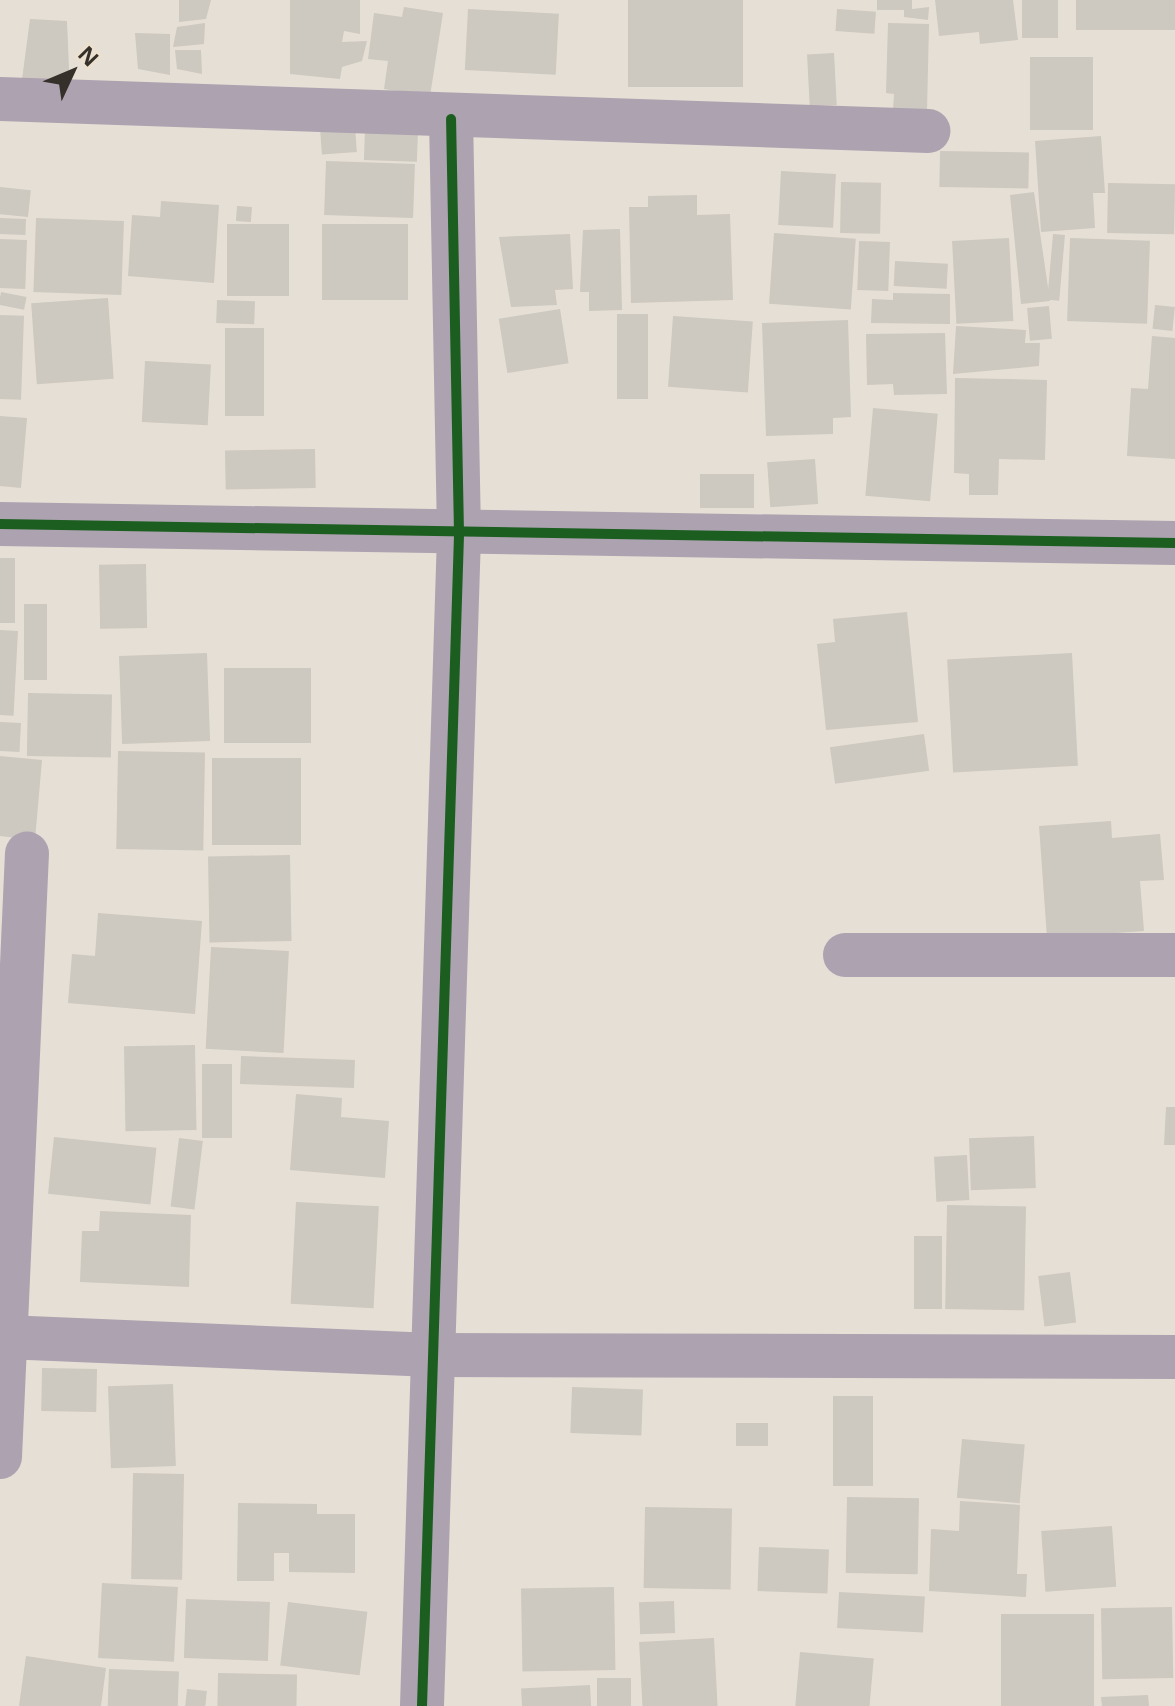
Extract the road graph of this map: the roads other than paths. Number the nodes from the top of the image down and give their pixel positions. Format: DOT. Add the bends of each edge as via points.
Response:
graph roads {
  1 [pos="0,99"];
  2 [pos="451,119"];
  3 [pos="928,131"];
  4 [pos="0,524"];
  5 [pos="459,533"];
  6 [pos="1175,543"];
  7 [pos="27,854"];
  8 [pos="845,955"];
  9 [pos="1175,955"];
  10 [pos="5,1337"];
  11 [pos="433,1355"];
  12 [pos="1175,1357"];
  13 [pos="0,1457"];
  14 [pos="422,1706"];
  1 -- 2 [label="street"];
  2 -- 3 [label="street"];
  2 -- 5 [label="street"];
  4 -- 5 [label="street"];
  5 -- 6 [label="street"];
  5 -- 11 [label="street"];
  7 -- 10 [label="street"];
  8 -- 9 [label="street"];
  10 -- 11 [label="street"];
  10 -- 13 [label="street"];
  11 -- 12 [label="street"];
  11 -- 14 [label="street"];
}
